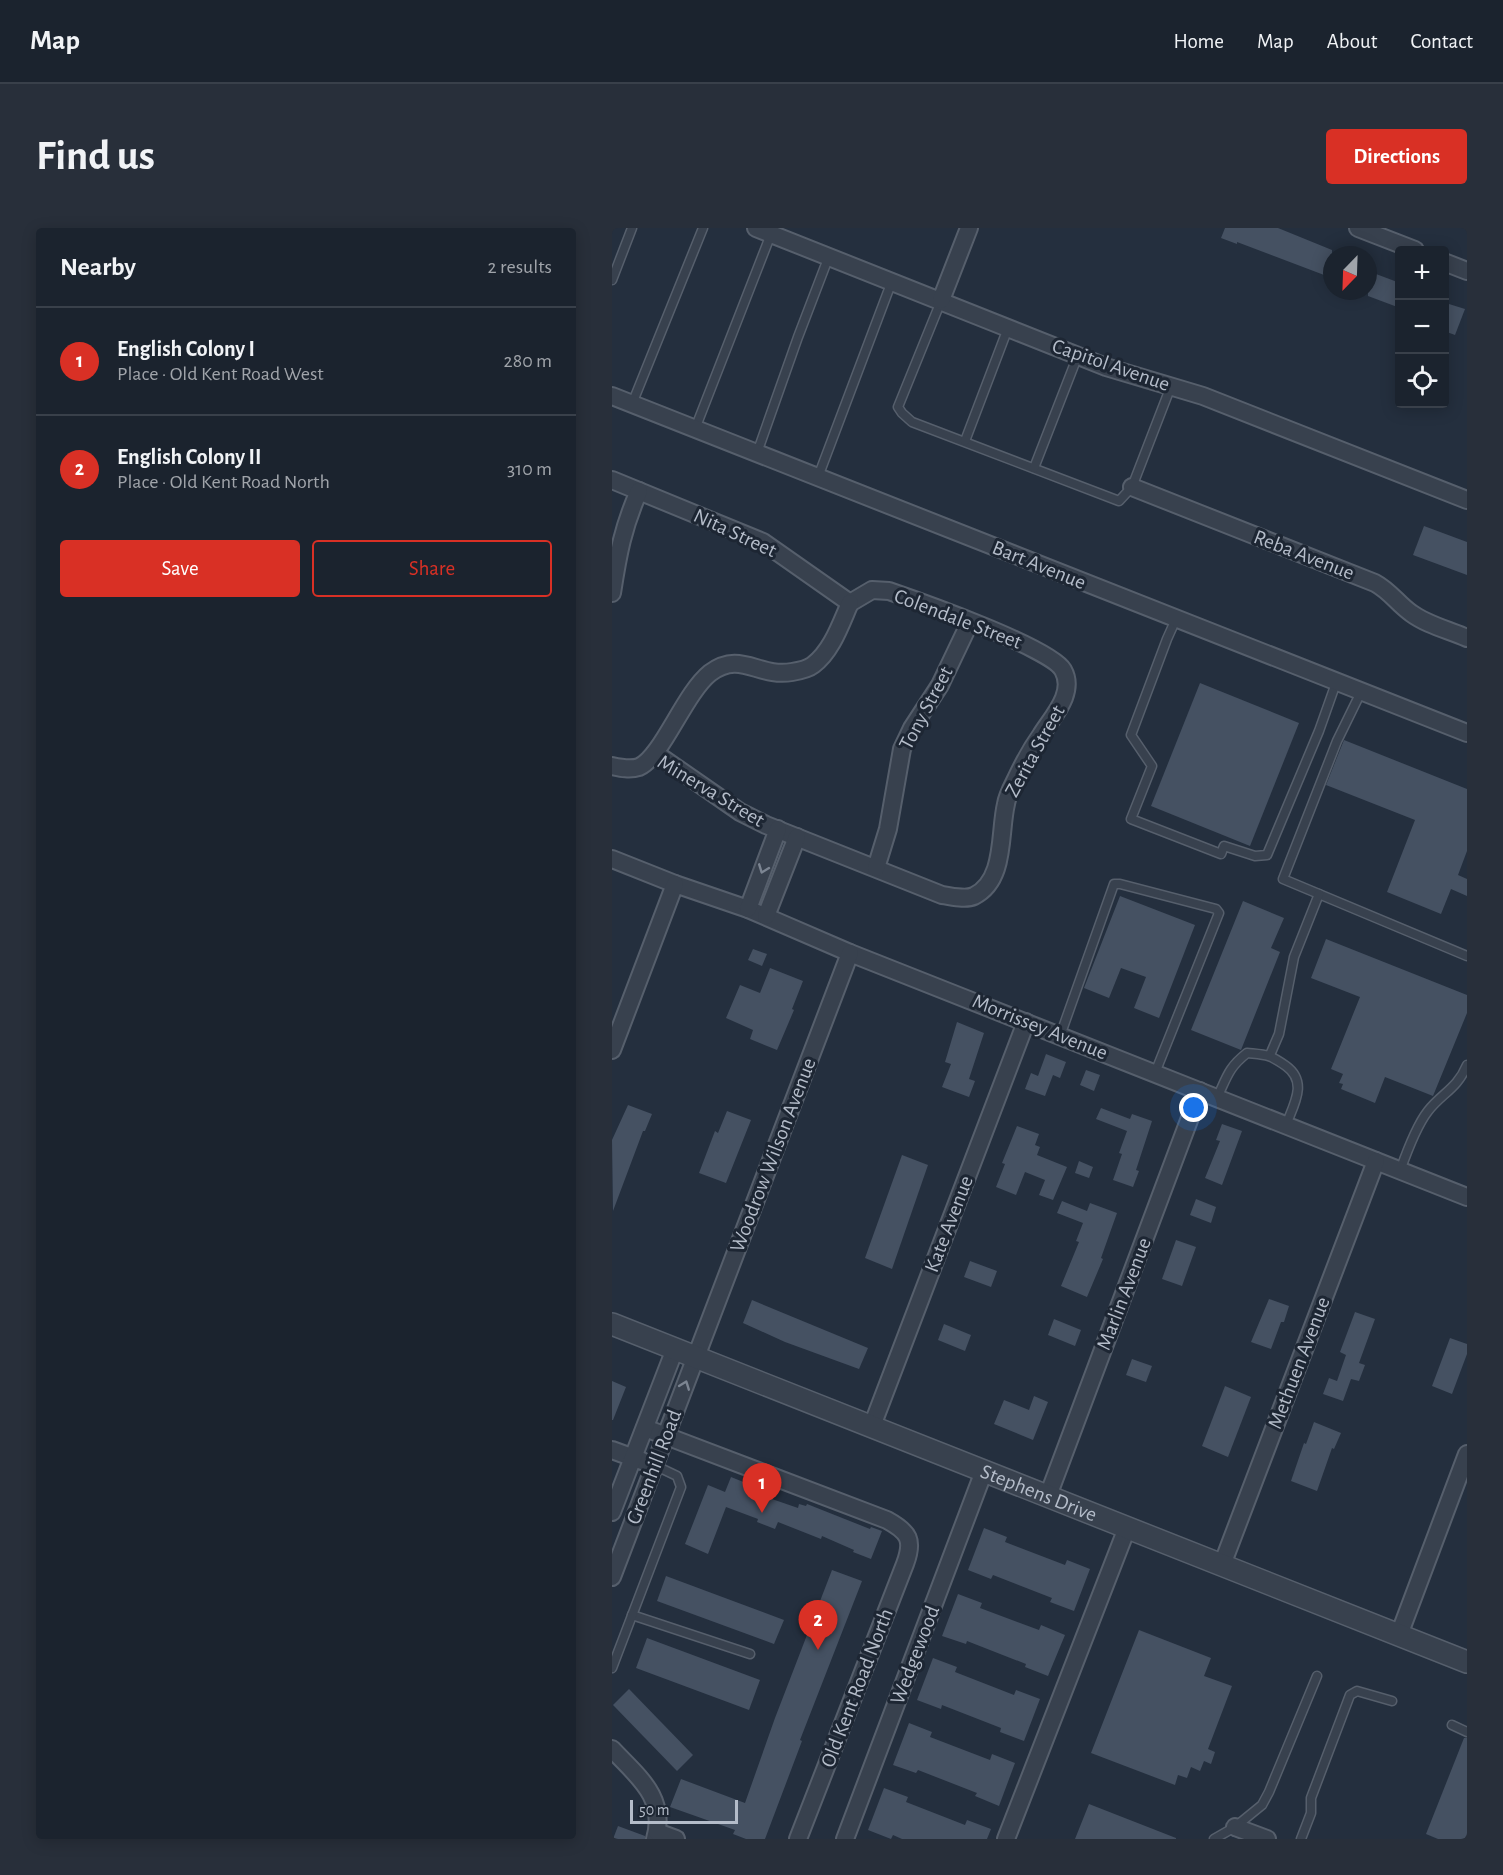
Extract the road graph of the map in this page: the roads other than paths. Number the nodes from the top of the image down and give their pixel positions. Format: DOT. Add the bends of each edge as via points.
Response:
graph roads {
  1 [pos="632,228"];
  2 [pos="703,228"];
  3 [pos="969,228"];
  4 [pos="1358,228"];
  5 [pos="764,231"];
  6 [pos="1405,246"];
  7 [pos="829,256"];
  8 [pos="1449,264"];
  9 [pos="1467,271"];
  10 [pos="612,280"];
  11 [pos="892,281"];
  12 [pos="941,300"];
  13 [pos="1008,328"];
  14 [pos="1078,355"];
  15 [pos="1170,386"];
  16 [pos="612,396"];
  17 [pos="632,404"];
  18 [pos="695,429"];
  19 [pos="965,441"];
  20 [pos="757,453"];
  21 [pos="1034,468"];
  22 [pos="818,477"];
  23 [pos="612,480"];
  24 [pos="1132,487"];
  25 [pos="639,491"];
  26 [pos="1467,500"];
  27 [pos="612,593"];
  28 [pos="850,603"];
  29 [pos="1176,619"];
  30 [pos="970,622"];
  31 [pos="1467,638"];
  32 [pos="1063,669"];
  33 [pos="1336,682"];
  34 [pos="1361,692"];
  35 [pos="1467,733"];
  36 [pos="655,753"];
  37 [pos="612,766"];
  38 [pos="778,829"];
  39 [pos="797,837"];
  40 [pos="612,859"];
  41 [pos="876,868"];
  42 [pos="675,884"];
  43 [pos="1319,894"];
  44 [pos="973,896"];
  45 [pos="748,909"];
  46 [pos="766,916"];
  47 [pos="850,953"];
  48 [pos="1467,956"];
  49 [pos="1026,1022"];
  50 [pos="1060,1036"];
  51 [pos="612,1050"];
  52 [pos="1270,1055"];
  53 [pos="1467,1065"];
  54 [pos="1155,1073"];
  55 [pos="1200,1091"];
  56 [pos="1217,1098"];
  57 [pos="1286,1125"];
  58 [pos="1376,1161"];
  59 [pos="1400,1171"];
  60 [pos="1467,1197"];
  61 [pos="612,1324"];
  62 [pos="675,1349"];
  63 [pos="697,1357"];
  64 [pos="872,1426"];
  65 [pos="645,1428"];
  66 [pos="666,1435"];
  67 [pos="612,1450"];
  68 [pos="1467,1454"];
  69 [pos="633,1458"];
  70 [pos="654,1465"];
  71 [pos="984,1471"];
  72 [pos="1048,1496"];
  73 [pos="612,1512"];
  74 [pos="1127,1528"];
  75 [pos="1222,1565"];
  76 [pos="612,1577"];
  77 [pos="632,1615"];
  78 [pos="1399,1635"];
  79 [pos="750,1654"];
  80 [pos="1467,1662"];
  81 [pos="612,1668"];
  82 [pos="1317,1676"];
  83 [pos="1392,1701"];
  84 [pos="1452,1725"];
  85 [pos="1467,1732"];
  86 [pos="612,1749"];
  87 [pos="1235,1827"];
  88 [pos="656,1835"];
  89 [pos="1263,1838"];
  90 [pos="676,1839"];
  91 [pos="798,1839"];
  92 [pos="844,1839"];
  93 [pos="1006,1839"];
  94 [pos="1214,1839"];
  95 [pos="1301,1839"];
  1 -- 10 [label="lane"];
  2 -- 17 [label="lane"];
  3 -- 12 [label="street"];
  4 -- 6 [label="street"];
  5 -- 7 [label="street, Capitol Avenue"];
  5 -- 18 [label="lane"];
  7 -- 11 [label="street, Capitol Avenue"];
  7 -- 20 [label="lane"];
  8 -- 9 [label="street"];
  11 -- 12 [label="street, Capitol Avenue"];
  11 -- 22 [label="lane"];
  12 -- 13 [label="street, Capitol Avenue"];
  12 -- 19 [label="lane" via="898,407 912,422"];
  13 -- 14 [label="street, Capitol Avenue"];
  13 -- 19 [label="lane"];
  14 -- 15 [label="street, Capitol Avenue"];
  14 -- 21 [label="lane"];
  15 -- 24 [label="lane"];
  15 -- 26 [label="street, Capitol Avenue"];
  16 -- 17 [label="street, Bart Avenue"];
  17 -- 18 [label="street, Bart Avenue"];
  18 -- 20 [label="street, Bart Avenue"];
  19 -- 21 [label="lane"];
  20 -- 22 [label="street, Bart Avenue"];
  21 -- 24 [label="lane" via="1119,501"];
  22 -- 29 [label="street, Bart Avenue"];
  23 -- 25 [label="street, Nita Street"];
  24 -- 31 [label="street, Reba Avenue" via="1375,583 1422,620"];
  25 -- 27 [label="street" via="619,547"];
  25 -- 28 [label="street, Nita Street" via="763,542"];
  28 -- 30 [label="street, Colendale Street" via="872,590 889,591"];
  28 -- 36 [label="street" via="826,650 813,665 780,674 740,663 717,668 693,691"];
  29 -- 33 [label="street, Bart Avenue"];
  29 -- 33 [label="lane" via="1131,735 1152,766 1131,819 1221,854 1224,846 1256,856 1267,855"];
  30 -- 32 [label="street, Colendale Street" via="1047,656"];
  30 -- 41 [label="street, Tony Street" via="940,685 902,749 888,829"];
  32 -- 44 [label="street, Zerita Street" via="1067,685 1063,701 1014,782 1006,803 998,864 988,882"];
  33 -- 34 [label="street, Bart Avenue"];
  34 -- 35 [label="street, Bart Avenue"];
  34 -- 43 [label="lane" via="1337,741 1283,879"];
  36 -- 37 [label="street, Minerva Street" via="637,768"];
  36 -- 38 [label="street, Minerva Street" via="740,812"];
  38 -- 39 [label="street, Minerva Street"];
  38 -- 45 [label="street, Minerva Street, one-way"];
  39 -- 41 [label="street, Minerva Street"];
  39 -- 46 [label="street"];
  40 -- 42 [label="street, Morrissey Avenue"];
  41 -- 44 [label="street, Minerva Street" via="942,895"];
  42 -- 45 [label="street, Morrissey Avenue"];
  42 -- 51 [label="street"];
  43 -- 48 [label="lane"];
  43 -- 52 [label="lane" via="1294,957 1279,1034"];
  45 -- 46 [label="street, Morrissey Avenue"];
  46 -- 47 [label="street, Morrissey Avenue"];
  47 -- 49 [label="street, Morrissey Avenue"];
  47 -- 63 [label="street, Woodrow Wilson Avenue"];
  49 -- 50 [label="street, Morrissey Avenue"];
  49 -- 64 [label="street, Kate Avenue"];
  50 -- 54 [label="street, Morrissey Avenue"];
  50 -- 54 [label="lane" via="1114,884 1216,909 1218,913"];
  52 -- 56 [label="lane" via="1247,1053 1238,1060"];
  52 -- 57 [label="lane" via="1293,1071 1298,1081"];
  53 -- 59 [label="lane" via="1461,1080 1428,1111"];
  54 -- 55 [label="street, Morrissey Avenue"];
  55 -- 56 [label="street, Morrissey Avenue"];
  55 -- 72 [label="street, Marlin Avenue"];
  56 -- 57 [label="street, Morrissey Avenue"];
  57 -- 58 [label="street, Morrissey Avenue"];
  58 -- 59 [label="street, Morrissey Avenue"];
  58 -- 75 [label="street, Methuen Avenue"];
  59 -- 60 [label="street, Morrissey Avenue"];
  61 -- 62 [label="street, Stephens Drive"];
  62 -- 63 [label="street, Stephens Drive"];
  62 -- 65 [label="street, Greenhill Road"];
  63 -- 64 [label="street, Stephens Drive"];
  66 -- 63 [label="street, Greenhill Road, one-way"];
  64 -- 71 [label="street, Stephens Drive"];
  65 -- 66 [label="street"];
  65 -- 69 [label="street, Greenhill Road"];
  66 -- 70 [label="street, Greenhill Road"];
  66 -- 91 [label="street, Old Kent Road North" via="887,1520 908,1536 910,1551"];
  67 -- 69 [label="street"];
  68 -- 78 [label="street"];
  69 -- 70 [label="street"];
  69 -- 73 [label="street, Greenhill Road"];
  70 -- 76 [label="street, Greenhill Road"];
  70 -- 77 [label="lane" via="677,1476 681,1487"];
  71 -- 72 [label="street, Stephens Drive"];
  71 -- 92 [label="street, Wedgewood"];
  72 -- 74 [label="street, Stephens Drive"];
  74 -- 75 [label="street, Stephens Drive"];
  74 -- 93 [label="street"];
  75 -- 78 [label="street, Stephens Drive"];
  77 -- 79 [label="lane"];
  77 -- 81 [label="lane"];
  78 -- 80 [label="street, Stephens Drive"];
  82 -- 87 [label="lane" via="1262,1805"];
  83 -- 95 [label="lane" via="1357,1691 1350,1695 1311,1798 1311,1813"];
  84 -- 85 [label="lane"];
  86 -- 88 [label="street" via="650,1791 657,1809"];
  87 -- 89 [label="street"];
  87 -- 94 [label="lane"];
  88 -- 90 [label="street"];
}
